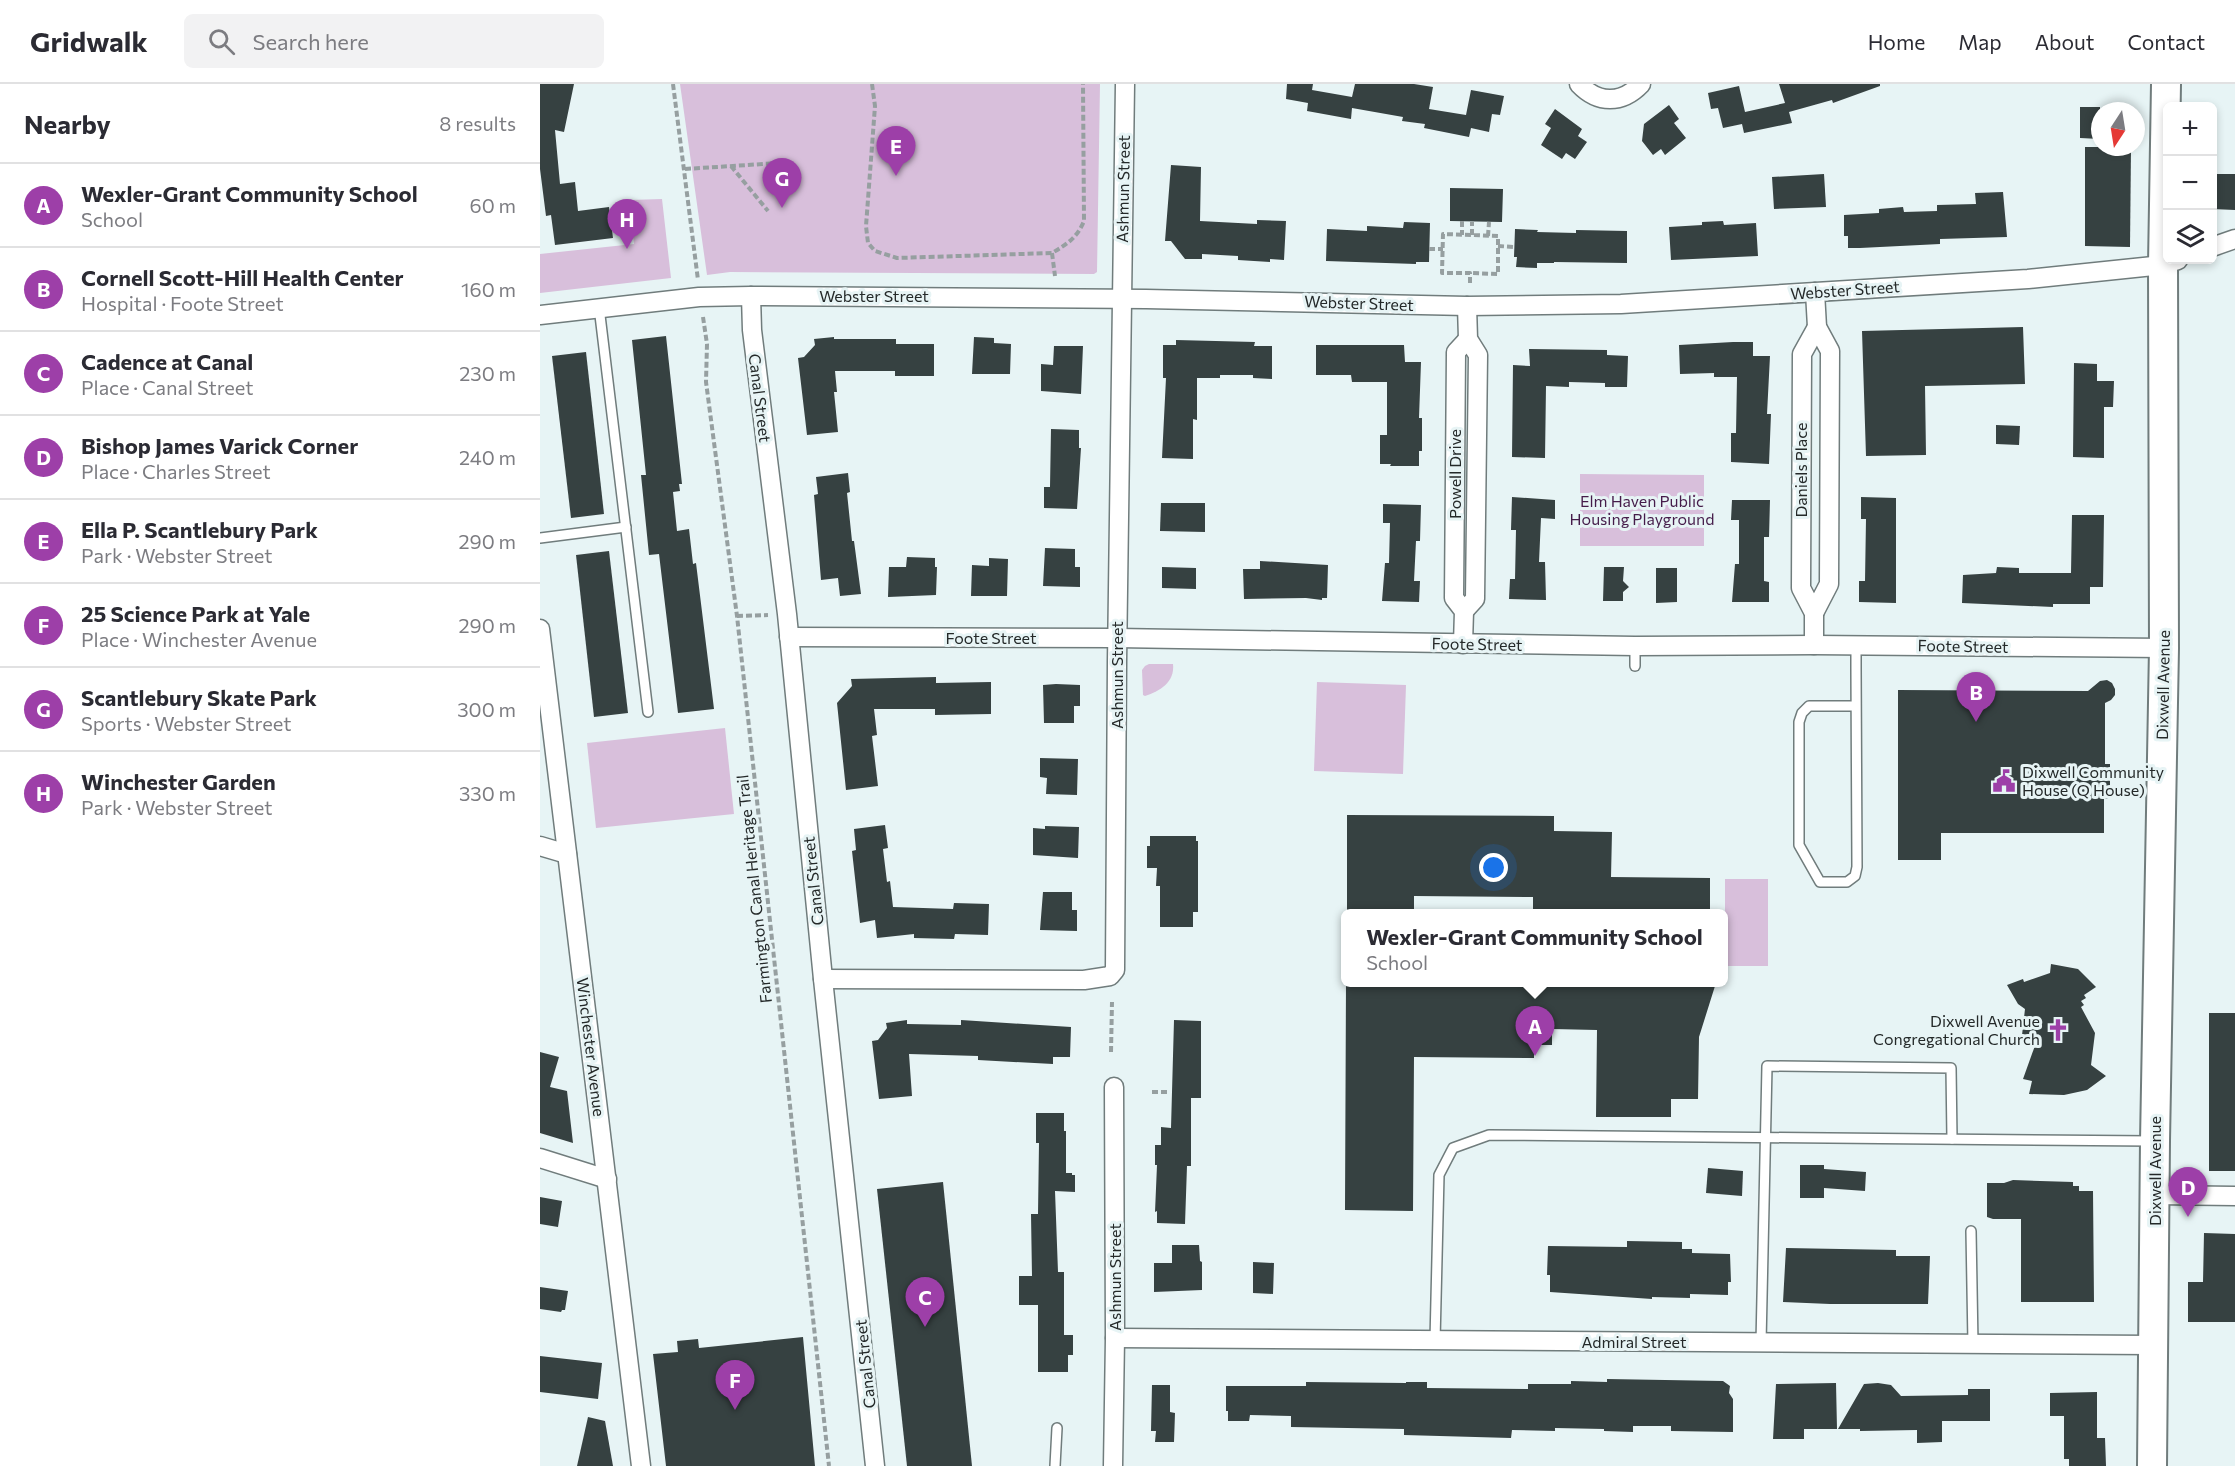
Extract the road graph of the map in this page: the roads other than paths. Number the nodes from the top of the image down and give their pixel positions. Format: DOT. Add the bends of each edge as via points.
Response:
graph roads {
  1 [pos="1125,84"];
  2 [pos="1579,84"];
  3 [pos="1641,84"];
  4 [pos="2166,84"];
  5 [pos="2169,210"];
  6 [pos="2235,239"];
  7 [pos="2217,245"];
  8 [pos="2163,263"];
  9 [pos="2170,264"];
  10 [pos="1815,292"];
  11 [pos="751,296"];
  12 [pos="1121,298"];
  13 [pos="1467,306"];
  14 [pos="599,307"];
  15 [pos="540,315"];
  16 [pos="1817,327"];
  17 [pos="626,527"];
  18 [pos="540,538"];
  19 [pos="1814,613"];
  20 [pos="540,629"];
  21 [pos="789,637"];
  22 [pos="1117,638"];
  23 [pos="1463,644"];
  24 [pos="1814,645"];
  25 [pos="1856,645"];
  26 [pos="1635,646"];
  27 [pos="2164,648"];
  28 [pos="1635,666"];
  29 [pos="1856,706"];
  30 [pos="648,712"];
  31 [pos="540,846"];
  32 [pos="567,854"];
  33 [pos="823,979"];
  34 [pos="1114,1087"];
  35 [pos="1765,1137"];
  36 [pos="1952,1139"];
  37 [pos="2155,1141"];
  38 [pos="540,1158"];
  39 [pos="607,1179"];
  40 [pos="2155,1195"];
  41 [pos="2235,1196"];
  42 [pos="1971,1231"];
  43 [pos="1116,1338"];
  44 [pos="1436,1341"];
  45 [pos="1761,1343"];
  46 [pos="1973,1344"];
  47 [pos="2153,1345"];
  48 [pos="1057,1428"];
  49 [pos="641,1466"];
  50 [pos="875,1466"];
  51 [pos="1055,1466"];
  52 [pos="1113,1466"];
  53 [pos="2152,1466"];
  1 -- 12 [label="street, Ashmun Street"];
  2 -- 3 [label="street" via="1601,99 1614,100 1632,93"];
  4 -- 5 [label="main road, Dixwell Avenue"];
  6 -- 7 [label="street"];
  8 -- 10 [label="street, Webster Street" via="2028,279"];
  9 -- 27 [label="main road, Dixwell Avenue"];
  10 -- 13 [label="street, Webster Street" via="1621,304"];
  10 -- 16 [label="street, Daniels Place"];
  11 -- 12 [label="street, Webster Street"];
  11 -- 14 [label="street, Webster Street"];
  11 -- 21 [label="street, Canal Street"];
  12 -- 13 [label="street, Webster Street"];
  12 -- 22 [label="street, Ashmun Street"];
  13 -- 23 [label="street, Powell Drive" via="1468,339 1478,355 1475,599 1464,611"];
  14 -- 15 [label="street, Webster Street"];
  14 -- 17 [label="lane"];
  16 -- 19 [label="street, Daniels Place" via="1830,351 1829,584"];
  16 -- 19 [label="street, Daniels Place" via="1802,354 1801,588"];
  17 -- 18 [label="lane"];
  17 -- 30 [label="lane"];
  19 -- 24 [label="street, Daniels Place"];
  20 -- 32 [label="street, Winchester Avenue"];
  21 -- 22 [label="street, Foote Street"];
  21 -- 33 [label="street, Canal Street"];
  22 -- 23 [label="street, Foote Street"];
  22 -- 33 [label="street, Ashmun Street" via="1115,970 1110,976 1084,980"];
  23 -- 26 [label="street, Foote Street"];
  24 -- 25 [label="street, Foote Street"];
  24 -- 26 [label="street, Foote Street"];
  25 -- 27 [label="street, Foote Street"];
  25 -- 29 [label="lane"];
  26 -- 28 [label="lane"];
  27 -- 37 [label="main road, Dixwell Avenue"];
  29 -- 29 [label="lane" via="1857,867 1855,876 1847,882 1820,882 1799,845 1799,722 1809,706"];
  31 -- 32 [label="street"];
  32 -- 39 [label="street, Winchester Avenue"];
  33 -- 50 [label="street, Canal Street"];
  34 -- 43 [label="street, Ashmun Street"];
  35 -- 36 [label="lane"];
  35 -- 36 [label="lane" via="1767,1066 1951,1068"];
  35 -- 44 [label="lane" via="1489,1135 1452,1148 1439,1175"];
  35 -- 45 [label="lane"];
  36 -- 37 [label="lane"];
  37 -- 40 [label="main road, Dixwell Avenue"];
  38 -- 39 [label="street"];
  39 -- 49 [label="street, Winchester Avenue"];
  40 -- 41 [label="street"];
  40 -- 47 [label="main road, Dixwell Avenue"];
  42 -- 46 [label="lane"];
  43 -- 44 [label="street, Admiral Street"];
  43 -- 52 [label="street, Ashmun Street"];
  44 -- 45 [label="street, Admiral Street"];
  45 -- 46 [label="street, Admiral Street"];
  46 -- 47 [label="street, Admiral Street"];
  47 -- 53 [label="main road, Dixwell Avenue"];
  48 -- 51 [label="lane"];
}
